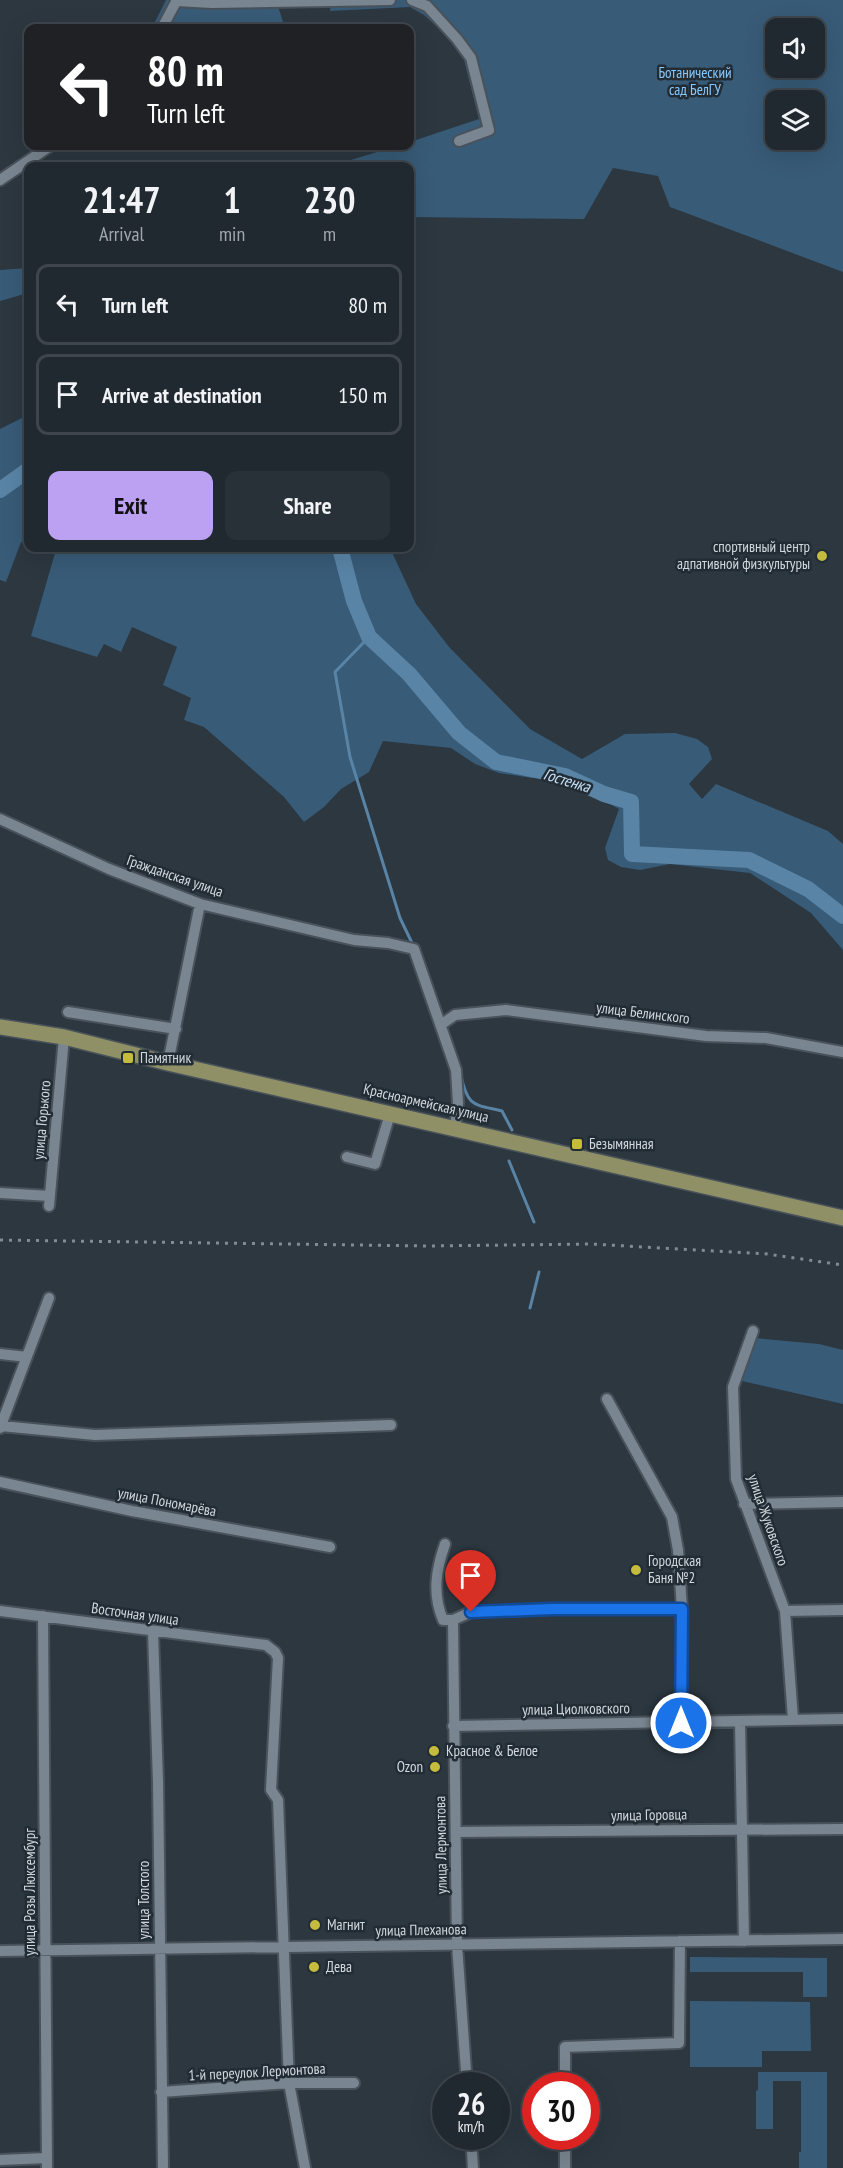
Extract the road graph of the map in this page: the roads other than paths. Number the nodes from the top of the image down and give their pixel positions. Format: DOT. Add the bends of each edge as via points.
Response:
graph roads {
  1 [pos="177,0"];
  2 [pos="390,0"];
  3 [pos="412,0"];
  4 [pos="164,24"];
  5 [pos="459,141"];
  6 [pos="44,150"];
  7 [pos="26,162"];
  8 [pos="24,164"];
  9 [pos="0,180"];
  10 [pos="0,819"];
  11 [pos="200,904"];
  12 [pos="68,1012"];
  13 [pos="442,1024"];
  14 [pos="0,1026"];
  15 [pos="176,1029"];
  16 [pos="64,1037"];
  17 [pos="843,1052"];
  18 [pos="168,1063"];
  19 [pos="390,1114"];
  20 [pos="455,1128"];
  21 [pos="347,1157"];
  22 [pos="0,1193"];
  23 [pos="843,1218"];
  24 [pos="49,1298"];
  25 [pos="753,1331"];
  26 [pos="0,1354"];
  27 [pos="27,1357"];
  28 [pos="608,1399"];
  29 [pos="391,1425"];
  30 [pos="0,1427"];
  31 [pos="0,1482"];
  32 [pos="843,1502"];
  33 [pos="744,1504"];
  34 [pos="445,1544"];
  35 [pos="330,1547"];
  36 [pos="682,1609"];
  37 [pos="843,1610"];
  38 [pos="0,1611"];
  39 [pos="785,1611"];
  40 [pos="43,1616"];
  41 [pos="453,1620"];
  42 [pos="153,1632"];
  43 [pos="793,1719"];
  44 [pos="843,1719"];
  45 [pos="740,1722"];
  46 [pos="681,1723"];
  47 [pos="453,1726"];
  48 [pos="843,1828"];
  49 [pos="742,1829"];
  50 [pos="456,1832"];
  51 [pos="843,1939"];
  52 [pos="680,1941"];
  53 [pos="744,1941"];
  54 [pos="457,1945"];
  55 [pos="285,1947"];
  56 [pos="159,1949"];
  57 [pos="45,1950"];
  58 [pos="0,1951"];
  59 [pos="466,2072"];
  60 [pos="565,2072"];
  61 [pos="354,2083"];
  62 [pos="289,2084"];
  63 [pos="161,2092"];
  64 [pos="472,2150"];
  65 [pos="565,2150"];
  66 [pos="0,2160"];
  67 [pos="47,2163"];
  68 [pos="163,2168"];
  69 [pos="305,2168"];
  70 [pos="473,2168"];
  71 [pos="565,2168"];
  1 -- 2 [label="street"];
  1 -- 4 [label="street"];
  3 -- 5 [label="street" via="427,6 471,58 489,130"];
  6 -- 7 [label="street"];
  8 -- 9 [label="street"];
  10 -- 11 [label="street, Гражданская улица" via="109,869"];
  11 -- 13 [label="street, Гражданская улица" via="347,939 414,949"];
  11 -- 15 [label="street"];
  12 -- 15 [label="street"];
  13 -- 17 [label="street, улица Белинского" via="455,1014 506,1011 705,1036 766,1038"];
  13 -- 20 [label="street" via="456,1070"];
  14 -- 16 [label="main road, Красноармейская улица"];
  15 -- 18 [label="street"];
  16 -- 18 [label="main road, Красноармейская улица"];
  16 -- 22 [label="street, улица Горького" via="49,1201"];
  18 -- 19 [label="main road, Красноармейская улица"];
  19 -- 20 [label="main road, Красноармейская улица"];
  19 -- 21 [label="street" via="375,1164"];
  20 -- 23 [label="main road, Красноармейская улица"];
  24 -- 27 [label="street"];
  25 -- 33 [label="street, улица Жуковского" via="733,1387 736,1479"];
  26 -- 27 [label="street"];
  27 -- 30 [label="street"];
  28 -- 36 [label="street" via="672,1517"];
  29 -- 30 [label="street" via="95,1435"];
  31 -- 35 [label="street, улица Пономарёва"];
  32 -- 33 [label="street"];
  33 -- 39 [label="street, улица Жуковского"];
  34 -- 41 [label="street" via="437,1566 437,1605 443,1620"];
  36 -- 41 [label="street" via="471,1612"];
  36 -- 46 [label="street"];
  37 -- 39 [label="street"];
  38 -- 40 [label="street, Восточная улица"];
  39 -- 43 [label="street, улица Жуковского"];
  40 -- 42 [label="street, Восточная улица"];
  40 -- 57 [label="street, улица Розы Люксембург"];
  41 -- 47 [label="street, улица Лермонтова"];
  42 -- 55 [label="street, Восточная улица" via="266,1645 278,1658 271,1790 278,1800"];
  42 -- 56 [label="street, улица Толстого"];
  43 -- 44 [label="street, улица Циолковского"];
  43 -- 45 [label="street, улица Циолковского"];
  45 -- 46 [label="street, улица Циолковского"];
  45 -- 49 [label="street"];
  46 -- 47 [label="street, улица Циолковского"];
  47 -- 50 [label="street, улица Лермонтова"];
  48 -- 49 [label="street, улица Горовца"];
  49 -- 50 [label="street, улица Горовца"];
  49 -- 53 [label="street"];
  50 -- 54 [label="street, улица Лермонтова"];
  51 -- 53 [label="street, улица Плеханова"];
  52 -- 53 [label="street, улица Плеханова"];
  52 -- 54 [label="street, улица Плеханова"];
  52 -- 60 [label="street" via="679,2043 564,2047"];
  54 -- 55 [label="street, улица Плеханова"];
  54 -- 59 [label="street, улица Лермонтова"];
  55 -- 56 [label="street, улица Плеханова"];
  55 -- 62 [label="street"];
  56 -- 57 [label="street, улица Плеханова"];
  56 -- 63 [label="street, улица Толстого"];
  57 -- 58 [label="street, улица Плеханова"];
  57 -- 67 [label="street, улица Розы Люксембург"];
  61 -- 62 [label="street, 1-й переулок Лермонтова"];
  62 -- 63 [label="street, 1-й переулок Лермонтова"];
  62 -- 69 [label="street"];
  63 -- 68 [label="street, улица Толстого"];
  64 -- 70 [label="street"];
  65 -- 71 [label="street"];
  66 -- 67 [label="street"];
}
